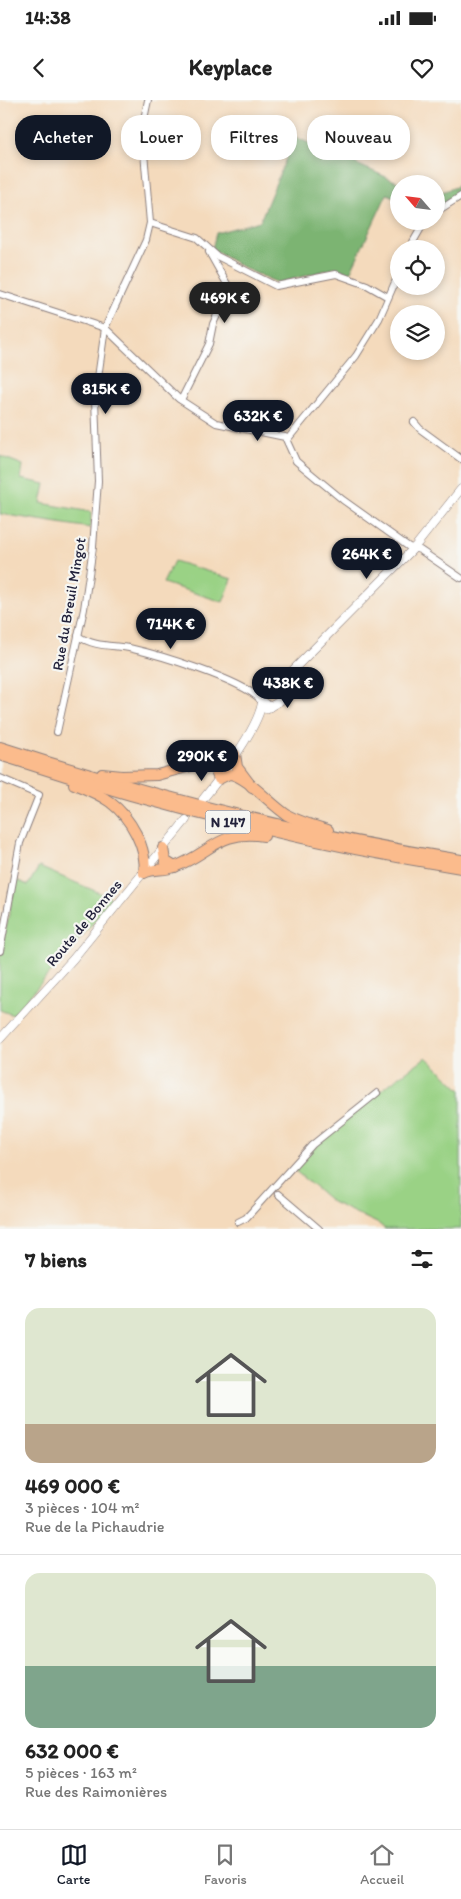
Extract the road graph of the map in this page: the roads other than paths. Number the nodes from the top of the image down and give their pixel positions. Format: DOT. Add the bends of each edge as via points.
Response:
graph roads {
  1 [pos="148,100"];
  2 [pos="461,196"];
  3 [pos="445,206"];
  4 [pos="150,223"];
  5 [pos="207,248"];
  6 [pos="390,293"];
  7 [pos="0,294"];
  8 [pos="388,297"];
  9 [pos="105,328"];
  10 [pos="181,400"];
  11 [pos="414,422"];
  12 [pos="287,440"];
  13 [pos="461,460"];
  14 [pos="461,489"];
  15 [pos="414,548"];
  16 [pos="461,578"];
  17 [pos="78,636"];
  18 [pos="282,680"];
  19 [pos="271,685"];
  20 [pos="281,692"];
  21 [pos="263,700"];
  22 [pos="57,732"];
  23 [pos="0,747"];
  24 [pos="235,754"];
  25 [pos="0,755"];
  26 [pos="202,762"];
  27 [pos="55,768"];
  28 [pos="0,778"];
  29 [pos="219,779"];
  30 [pos="252,787"];
  31 [pos="203,799"];
  32 [pos="186,820"];
  33 [pos="312,841"];
  34 [pos="364,843"];
  35 [pos="142,849"];
  36 [pos="162,851"];
  37 [pos="461,860"];
  38 [pos="175,867"];
  39 [pos="461,868"];
  40 [pos="144,873"];
  41 [pos="0,951"];
  42 [pos="0,1039"];
  43 [pos="376,1093"];
  44 [pos="278,1194"];
  45 [pos="238,1222"];
  46 [pos="318,1229"];
  1 -- 4 [label="street, Rue du Breuil Mingot" via="142,129"];
  2 -- 3 [label="street"];
  4 -- 5 [label="street" via="197,238"];
  4 -- 9 [label="street, Rue du Breuil Mingot" via="146,240"];
  5 -- 8 [label="street" via="244,272 276,286 336,274"];
  5 -- 10 [label="street" via="228,288 213,324 209,344"];
  6 -- 8 [label="street"];
  7 -- 9 [label="street"];
  8 -- 12 [label="street" via="379,319 356,356"];
  9 -- 10 [label="street"];
  9 -- 17 [label="street, Rue du Breuil Mingot" via="95,399 98,481 93,547"];
  10 -- 12 [label="street" via="219,424 282,436"];
  11 -- 13 [label="street"];
  12 -- 15 [label="street" via="296,461 303,467 343,500"];
  14 -- 15 [label="street"];
  15 -- 16 [label="street"];
  15 -- 18 [label="street"];
  17 -- 21 [label="street" via="93,644 148,653 221,678 252,691"];
  17 -- 22 [label="street, Rue du Breuil Mingot"];
  18 -- 19 [label="street"];
  18 -- 20 [label="street"];
  19 -- 20 [label="street"];
  19 -- 21 [label="street"];
  20 -- 21 [label="street" via="280,701"];
  21 -- 24 [label="street" via="260,713"];
  23 -- 27 [label="highway, N 147"];
  24 -- 26 [label="highway"];
  24 -- 29 [label="street"];
  24 -- 30 [label="highway" via="237,767"];
  25 -- 27 [label="highway, N 147"];
  26 -- 27 [label="highway" via="175,771 138,776"];
  26 -- 29 [label="highway" via="214,767"];
  27 -- 33 [label="highway, N 147" via="184,811"];
  27 -- 34 [label="highway, N 147" via="204,808"];
  27 -- 35 [label="highway" via="59,778 110,802 129,823"];
  28 -- 41 [label="street" via="39,795 20,843"];
  29 -- 30 [label="highway" via="234,774"];
  29 -- 31 [label="street"];
  30 -- 34 [label="highway" via="289,816 358,838"];
  32 -- 36 [label="street, Route de Bonnes"];
  33 -- 38 [label="highway" via="305,843 256,834 240,835 216,842"];
  33 -- 39 [label="highway, N 147"];
  34 -- 37 [label="highway, N 147"];
  35 -- 36 [label="highway"];
  35 -- 40 [label="highway"];
  36 -- 38 [label="highway" via="165,861"];
  36 -- 40 [label="street, Route de Bonnes"];
  38 -- 40 [label="highway"];
  40 -- 42 [label="street, Route de Bonnes" via="73,959"];
  43 -- 45 [label="street" via="312,1145 246,1218"];
  44 -- 46 [label="street"];
}
